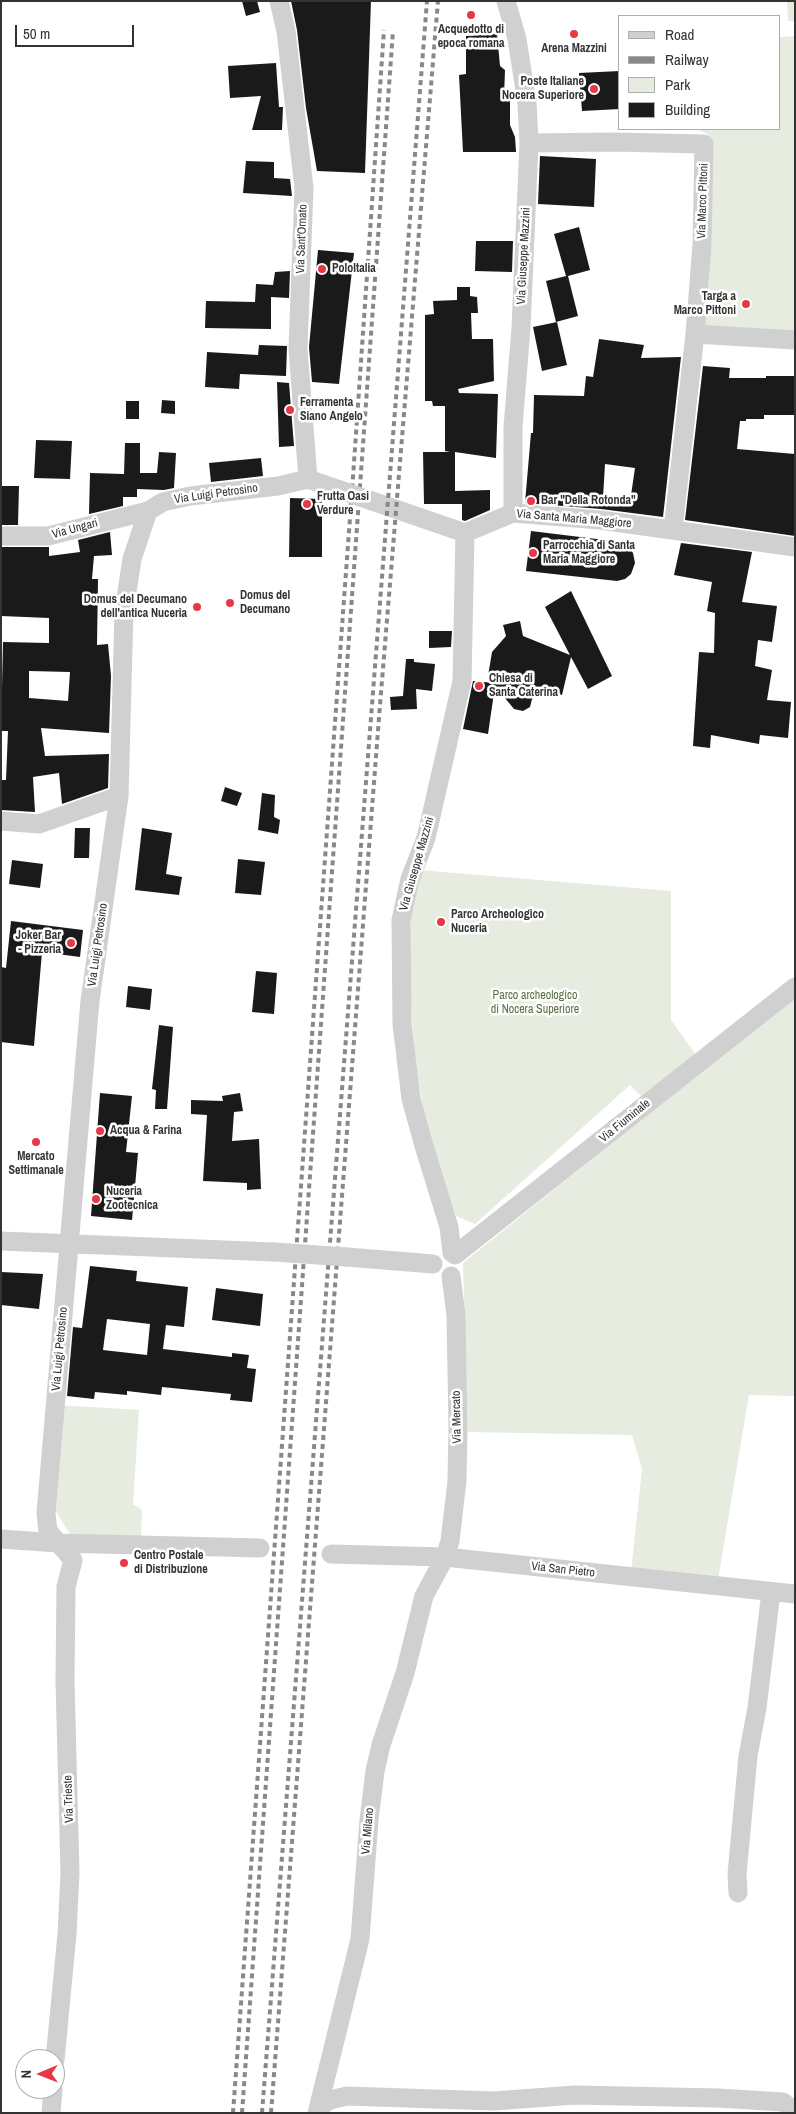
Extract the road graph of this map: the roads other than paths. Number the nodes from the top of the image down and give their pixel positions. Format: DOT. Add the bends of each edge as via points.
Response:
graph roads {
  1 [pos="279,1"];
  2 [pos="506,1"];
  3 [pos="529,143"];
  4 [pos="695,334"];
  5 [pos="795,340"];
  6 [pos="308,478"];
  7 [pos="148,510"];
  8 [pos="513,513"];
  9 [pos="673,530"];
  10 [pos="464,533"];
  11 [pos="1,536"];
  12 [pos="795,547"];
  13 [pos="119,796"];
  14 [pos="1,821"];
  15 [pos="795,987"];
  16 [pos="1,1241"];
  17 [pos="68,1243"];
  18 [pos="453,1254"];
  19 [pos="433,1264"];
  20 [pos="451,1276"];
  21 [pos="1,1539"];
  22 [pos="58,1543"];
  23 [pos="260,1548"];
  24 [pos="331,1554"];
  25 [pos="445,1557"];
  26 [pos="771,1592"];
  27 [pos="795,1594"];
  28 [pos="738,1893"];
  29 [pos="56,2049"];
  30 [pos="52,2099"];
  31 [pos="410,2105"];
  32 [pos="318,2110"];
  33 [pos="795,2112"];
  34 [pos="51,2113"];
  1 -- 6 [label="street, Via Sant'Ornato" via="286,31 304,188 298,349"];
  2 -- 3 [label="street, Via Giuseppe Mazzini" via="519,48"];
  3 -- 4 [label="street, Via Marco Pittoni" via="704,144 702,244"];
  3 -- 8 [label="street, Via Giuseppe Mazzini" via="513,427"];
  4 -- 5 [label="street"];
  4 -- 9 [label="street"];
  6 -- 7 [label="street, Via Luigi Petrosino" via="278,486 181,498 162,502"];
  6 -- 10 [label="street, bridge"];
  7 -- 11 [label="street, Via Ungari" via="48,536"];
  7 -- 13 [label="street, Via Luigi Petrosino" via="132,559 124,611"];
  8 -- 9 [label="street, Via Santa Maria Maggiore"];
  8 -- 10 [label="street, Via Santa Maria Maggiore"];
  9 -- 12 [label="street, Via Santa Maria Maggiore"];
  10 -- 18 [label="street, Via Giuseppe Mazzini" via="462,681 426,838 410,879 401,920 402,1024 411,1099 449,1227"];
  13 -- 14 [label="street" via="39,824"];
  13 -- 17 [label="street, Via Luigi Petrosino" via="90,1001"];
  15 -- 18 [label="street, Via Fiuminale"];
  16 -- 17 [label="street"];
  17 -- 19 [label="street, bridge" via="274,1252"];
  17 -- 22 [label="street, Via Luigi Petrosino" via="46,1513 48,1531"];
  18 -- 19 [label="street" via="440,1253"];
  18 -- 20 [label="street" via="459,1262"];
  19 -- 20 [label="street" via="439,1275"];
  20 -- 25 [label="street, Via Mercato" via="456,1314 458,1438 457,1481"];
  21 -- 22 [label="street"];
  22 -- 23 [label="street"];
  22 -- 29 [label="street, Via Trieste" via="73,1560 66,1587 70,1873"];
  24 -- 25 [label="street, Via San Pietro"];
  25 -- 26 [label="street, Via San Pietro"];
  25 -- 32 [label="street, Via Milano" via="424,1596 375,1771 360,1938"];
  26 -- 27 [label="street, Via San Pietro"];
  26 -- 28 [label="street" via="748,1756"];
  30 -- 34 [label="street"];
  31 -- 32 [label="street" via="347,2096 330,2100"];
  31 -- 33 [label="street" via="575,2095 783,2102"];
}
